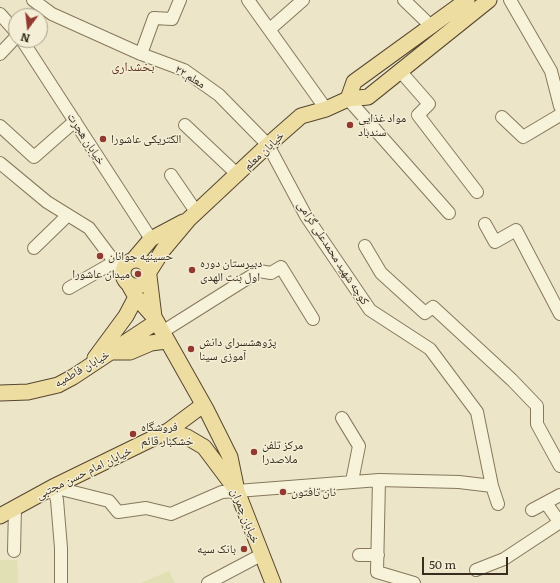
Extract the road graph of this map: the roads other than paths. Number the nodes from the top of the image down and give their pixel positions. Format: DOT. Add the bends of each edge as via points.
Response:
graph roads {
  1 [pos="33,0"];
  2 [pos="180,0"];
  3 [pos="248,0"];
  4 [pos="303,0"];
  5 [pos="404,0"];
  6 [pos="467,0"];
  7 [pos="489,0"];
  8 [pos="510,0"];
  9 [pos="0,14"];
  10 [pos="8,23"];
  11 [pos="432,27"];
  12 [pos="270,29"];
  13 [pos="8,46"];
  14 [pos="27,48"];
  15 [pos="0,54"];
  16 [pos="141,54"];
  17 [pos="401,72"];
  18 [pos="348,99"];
  19 [pos="560,106"];
  20 [pos="326,109"];
  21 [pos="560,115"];
  22 [pos="502,117"];
  23 [pos="74,121"];
  24 [pos="184,124"];
  25 [pos="0,126"];
  26 [pos="268,145"];
  27 [pos="0,163"];
  28 [pos="171,175"];
  29 [pos="238,175"];
  30 [pos="477,192"];
  31 [pos="449,213"];
  32 [pos="68,215"];
  33 [pos="193,216"];
  34 [pos="485,224"];
  35 [pos="150,239"];
  36 [pos="366,246"];
  37 [pos="34,248"];
  38 [pos="163,250"];
  39 [pos="134,259"];
  40 [pos="122,272"];
  41 [pos="149,274"];
  42 [pos="69,288"];
  43 [pos="136,297"];
  44 [pos="560,314"];
  45 [pos="313,319"];
  46 [pos="160,328"];
  47 [pos="112,352"];
  48 [pos="91,364"];
  49 [pos="0,393"];
  50 [pos="203,405"];
  51 [pos="342,418"];
  52 [pos="168,432"];
  53 [pos="560,466"];
  54 [pos="378,480"];
  55 [pos="352,482"];
  56 [pos="492,486"];
  57 [pos="53,487"];
  58 [pos="237,491"];
  59 [pos="560,495"];
  60 [pos="546,503"];
  61 [pos="498,504"];
  62 [pos="15,508"];
  63 [pos="532,510"];
  64 [pos="0,516"];
  65 [pos="560,523"];
  66 [pos="14,551"];
  67 [pos="261,555"];
  68 [pos="359,555"];
  69 [pos="378,555"];
  70 [pos="476,570"];
  71 [pos="378,578"];
  72 [pos="61,583"];
  73 [pos="208,583"];
  74 [pos="273,583"];
  75 [pos="414,583"];
  1 -- 16 [label="street, معلم ۲۲" via="52,14"];
  2 -- 16 [label="street" via="172,19 154,18"];
  3 -- 12 [label="street"];
  4 -- 12 [label="street"];
  5 -- 11 [label="street"];
  6 -- 11 [label="main road"];
  7 -- 17 [label="main road, خیابان معلم"];
  8 -- 19 [label="street" via="551,71"];
  9 -- 10 [label="street"];
  11 -- 18 [label="main road" via="354,82"];
  12 -- 20 [label="street"];
  13 -- 15 [label="street"];
  14 -- 23 [label="street, خیابان هجرت"];
  16 -- 26 [label="street, معلم ۲۲" via="184,70 219,95"];
  17 -- 18 [label="main road, خیابان معلم" via="368,97"];
  17 -- 30 [label="street" via="429,104 418,115"];
  18 -- 20 [label="main road, خیابان معلم"];
  18 -- 31 [label="street"];
  20 -- 26 [label="main road, خیابان معلم" via="301,116"];
  21 -- 22 [label="street" via="524,137"];
  23 -- 25 [label="street" via="34,157"];
  23 -- 35 [label="street, خیابان هجرت"];
  24 -- 29 [label="street"];
  26 -- 29 [label="main road, خیابان معلم"];
  26 -- 56 [label="street, کوچه شهید محمدعلی گرامی" via="306,216 370,310 430,348 477,412"];
  27 -- 32 [label="street" via="47,202"];
  28 -- 33 [label="street"];
  29 -- 33 [label="main road, خیابان معلم"];
  32 -- 37 [label="street"];
  32 -- 40 [label="street" via="89,228"];
  33 -- 35 [label="main road, خیابان معلم"];
  33 -- 38 [label="main road, خیابان معلم"];
  34 -- 44 [label="street" via="495,242 516,230"];
  35 -- 38 [label="main road"];
  35 -- 39 [label="main road, خیابان معلم"];
  36 -- 53 [label="street" via="381,273 425,313 433,307 537,406 537,424"];
  38 -- 41 [label="main road, خیابان معلم"];
  39 -- 40 [label="main road" via="126,264"];
  39 -- 41 [label="main road" via="142,261"];
  40 -- 41 [label="main road" via="132,285 140,285"];
  40 -- 42 [label="street"];
  40 -- 43 [label="main road"];
  41 -- 46 [label="main road"];
  43 -- 46 [label="main road"];
  43 -- 48 [label="main road" via="126,316"];
  45 -- 46 [label="street" via="280,267 271,273 259,271"];
  46 -- 47 [label="main road, خیابان فاطمیه"];
  46 -- 47 [label="main road" via="151,343 130,352"];
  46 -- 50 [label="main road"];
  47 -- 48 [label="main road, خیابان فاطمیه"];
  48 -- 49 [label="main road, خیابان فاطمیه" via="73,377 51,387 28,392"];
  50 -- 52 [label="main road, خیابان امام حسن مجتبی"];
  50 -- 58 [label="main road" via="230,457"];
  51 -- 55 [label="street" via="359,446"];
  52 -- 57 [label="main road, خیابان امام حسن مجتبی"];
  52 -- 58 [label="main road, خیابان چمران" via="187,437 204,447"];
  54 -- 55 [label="street"];
  54 -- 56 [label="street" via="460,482"];
  54 -- 69 [label="street"];
  55 -- 58 [label="street"];
  56 -- 61 [label="street, کوچه شهید محمدعلی گرامی"];
  57 -- 58 [label="street" via="109,501 118,512 146,508 171,514 222,492"];
  57 -- 62 [label="main road, خیابان امام حسن مجتبی"];
  57 -- 72 [label="street" via="57,500"];
  58 -- 67 [label="main road, خیابان چمران"];
  59 -- 60 [label="street"];
  60 -- 63 [label="street"];
  60 -- 65 [label="street"];
  62 -- 64 [label="main road, خیابان امام حسن مجتبی"];
  62 -- 66 [label="street"];
  65 -- 70 [label="street" via="504,559"];
  67 -- 73 [label="street"];
  67 -- 74 [label="main road, خیابان چمران"];
  68 -- 69 [label="street"];
  69 -- 71 [label="street"];
  71 -- 75 [label="street"];
}
